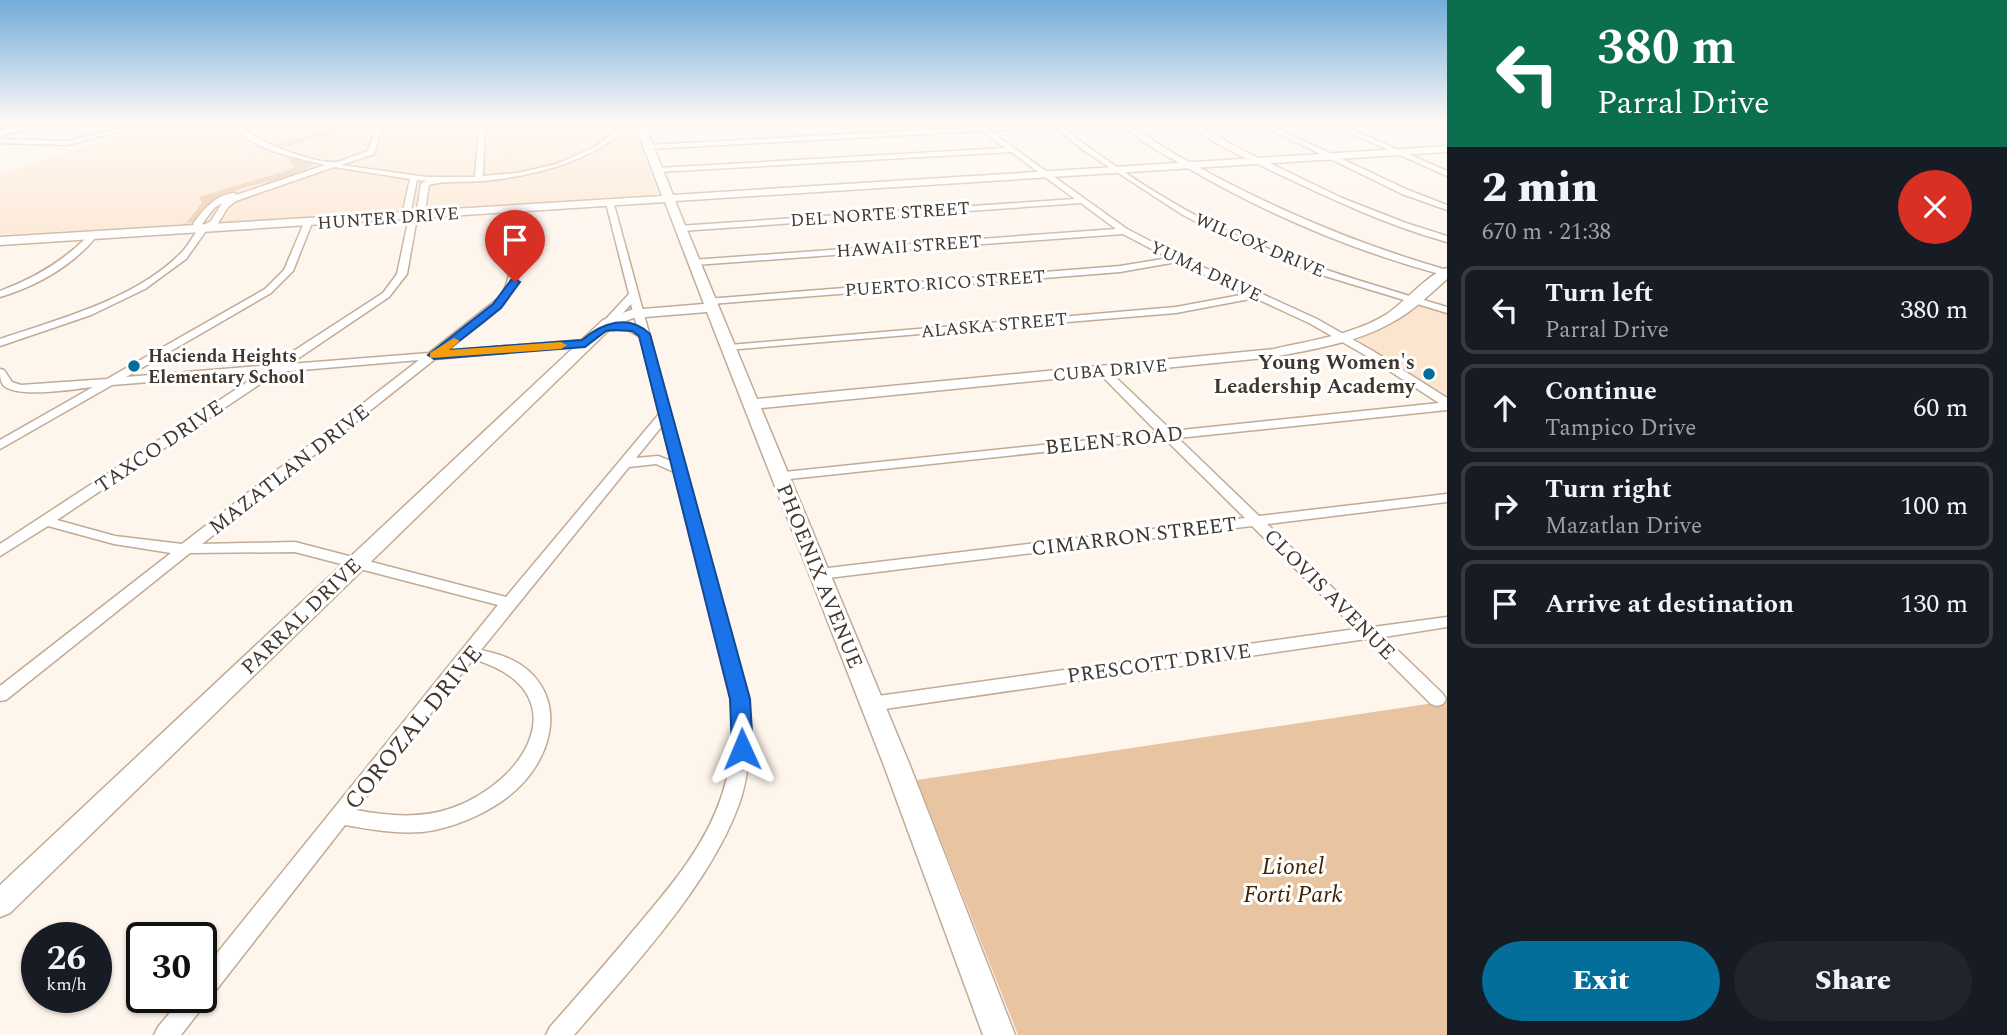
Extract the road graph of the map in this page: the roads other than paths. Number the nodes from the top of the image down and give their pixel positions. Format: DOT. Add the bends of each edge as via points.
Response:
graph roads {
  1 [pos="303,171"];
  2 [pos="319,171"];
  3 [pos="365,171"];
  4 [pos="480,171"];
  5 [pos="532,171"];
  6 [pos="659,171"];
  7 [pos="1040,171"];
  8 [pos="1083,171"];
  9 [pos="1120,171"];
  10 [pos="1199,171"];
  11 [pos="1280,171"];
  12 [pos="1360,171"];
  13 [pos="1044,174"];
  14 [pos="479,178"];
  15 [pos="420,181"];
  16 [pos="670,199"];
  17 [pos="1080,201"];
  18 [pos="610,204"];
  19 [pos="1447,208"];
  20 [pos="513,210"];
  21 [pos="413,216"];
  22 [pos="308,223"];
  23 [pos="681,228"];
  24 [pos="203,229"];
  25 [pos="1124,231"];
  26 [pos="93,236"];
  27 [pos="1447,239"];
  28 [pos="0,242"];
  29 [pos="1178,259"];
  30 [pos="695,262"];
  31 [pos="1447,272"];
  32 [pos="0,294"];
  33 [pos="1256,295"];
  34 [pos="1413,301"];
  35 [pos="636,304"];
  36 [pos="712,304"];
  37 [pos="1447,310"];
  38 [pos="605,326"];
  39 [pos="644,334"];
  40 [pos="1342,337"];
  41 [pos="0,342"];
  42 [pos="585,343"];
  43 [pos="730,348"];
  44 [pos="434,355"];
  45 [pos="278,368"];
  46 [pos="1103,371"];
  47 [pos="0,372"];
  48 [pos="105,383"];
  49 [pos="752,404"];
  50 [pos="1447,405"];
  51 [pos="666,414"];
  52 [pos="1168,435"];
  53 [pos="671,438"];
  54 [pos="0,445"];
  55 [pos="630,457"];
  56 [pos="680,470"];
  57 [pos="780,476"];
  58 [pos="1447,498"];
  59 [pos="46,521"];
  60 [pos="1257,521"];
  61 [pos="187,550"];
  62 [pos="0,551"];
  63 [pos="355,564"];
  64 [pos="820,574"];
  65 [pos="509,604"];
  66 [pos="1447,622"];
  67 [pos="1370,633"];
  68 [pos="472,653"];
  69 [pos="0,695"];
  70 [pos="1437,699"];
  71 [pos="871,704"];
  72 [pos="342,816"];
  73 [pos="0,904"];
  74 [pos="217,971"];
  75 [pos="184,1013"];
  76 [pos="166,1035"];
  77 [pos="558,1035"];
  78 [pos="999,1035"];
  1 -- 24 [label="street" via="221,198 197,224"];
  2 -- 24 [label="street" via="233,199 214,223"];
  3 -- 15 [label="street"];
  4 -- 14 [label="street"];
  5 -- 14 [label="street"];
  6 -- 16 [label="street, PHOENIX AVENUE"];
  7 -- 13 [label="street, YUMA DRIVE"];
  8 -- 13 [label="street, HUNTER DRIVE"];
  9 -- 34 [label="street, WILCOX DRIVE" via="1238,240"];
  10 -- 31 [label="street" via="1308,227"];
  11 -- 27 [label="street" via="1364,212"];
  12 -- 19 [label="street"];
  13 -- 16 [label="street, HUNTER DRIVE"];
  13 -- 17 [label="street, YUMA DRIVE"];
  14 -- 15 [label="street"];
  15 -- 21 [label="street" via="421,210"];
  15 -- 21 [label="street" via="407,211"];
  16 -- 18 [label="street, HUNTER DRIVE"];
  16 -- 23 [label="street, PHOENIX AVENUE"];
  17 -- 23 [label="street, DEL NORTE STREET"];
  17 -- 25 [label="street, YUMA DRIVE"];
  18 -- 20 [label="street, HUNTER DRIVE"];
  18 -- 35 [label="street"];
  20 -- 21 [label="street, HUNTER DRIVE"];
  20 -- 44 [label="street, MAZATLAN DRIVE" via="516,275 512,290"];
  21 -- 22 [label="street, HUNTER DRIVE"];
  21 -- 45 [label="street, TAXCO DRIVE" via="402,274 393,288"];
  22 -- 24 [label="street, HUNTER DRIVE"];
  22 -- 48 [label="street" via="288,271 268,292"];
  23 -- 30 [label="street, PHOENIX AVENUE"];
  24 -- 26 [label="street, HUNTER DRIVE"];
  24 -- 41 [label="street" via="183,257 142,287 64,322"];
  25 -- 29 [label="street, YUMA DRIVE"];
  25 -- 30 [label="street, HAWAII STREET"];
  26 -- 28 [label="street, HUNTER DRIVE"];
  26 -- 32 [label="street" via="62,266"];
  29 -- 33 [label="street, YUMA DRIVE"];
  29 -- 36 [label="street, PUERTO RICO STREET" via="1120,269"];
  30 -- 36 [label="street, PHOENIX AVENUE"];
  31 -- 34 [label="street, CUBA DRIVE"];
  33 -- 40 [label="street, YUMA DRIVE"];
  33 -- 43 [label="street, ALASKA STREET" via="1176,310"];
  34 -- 37 [label="street, WILCOX DRIVE"];
  34 -- 40 [label="street, CUBA DRIVE" via="1385,321"];
  35 -- 36 [label="street, PUERTO RICO STREET"];
  35 -- 38 [label="street, PARRAL DRIVE"];
  35 -- 39 [label="street"];
  36 -- 43 [label="street, PHOENIX AVENUE"];
  38 -- 39 [label="street" via="628,326"];
  38 -- 42 [label="street, PARRAL DRIVE"];
  39 -- 51 [label="street"];
  40 -- 46 [label="street, CUBA DRIVE" via="1274,353"];
  40 -- 50 [label="street, YUMA DRIVE"];
  42 -- 44 [label="street"];
  42 -- 63 [label="street, PARRAL DRIVE"];
  43 -- 49 [label="street, PHOENIX AVENUE"];
  44 -- 45 [label="street"];
  44 -- 61 [label="street, MAZATLAN DRIVE"];
  45 -- 48 [label="street"];
  45 -- 59 [label="street, TAXCO DRIVE"];
  46 -- 49 [label="street, CUBA DRIVE"];
  46 -- 52 [label="street, CLOVIS AVENUE"];
  47 -- 48 [label="street" via="8,384 20,388"];
  48 -- 54 [label="street"];
  49 -- 57 [label="street, PHOENIX AVENUE"];
  50 -- 52 [label="street, BELEN ROAD"];
  51 -- 53 [label="street"];
  51 -- 55 [label="street, COROZAL DRIVE"];
  52 -- 57 [label="street, BELEN ROAD"];
  52 -- 60 [label="street, CLOVIS AVENUE"];
  53 -- 55 [label="street" via="651,443"];
  53 -- 56 [label="street"];
  55 -- 56 [label="street" via="658,460"];
  55 -- 65 [label="street, COROZAL DRIVE"];
  56 -- 77 [label="street" via="740,699 739,774 725,819 692,877"];
  57 -- 64 [label="street, PHOENIX AVENUE"];
  58 -- 60 [label="street, CIMARRON STREET"];
  59 -- 61 [label="street" via="114,540"];
  59 -- 62 [label="street, TAXCO DRIVE"];
  60 -- 64 [label="street, CIMARRON STREET"];
  60 -- 67 [label="street, CLOVIS AVENUE"];
  61 -- 63 [label="street" via="295,547"];
  61 -- 69 [label="street, MAZATLAN DRIVE"];
  63 -- 65 [label="street"];
  63 -- 73 [label="street, PARRAL DRIVE"];
  64 -- 71 [label="street, PHOENIX AVENUE"];
  65 -- 68 [label="street, COROZAL DRIVE"];
  66 -- 67 [label="street, PRESCOTT DRIVE"];
  67 -- 70 [label="street, CLOVIS AVENUE"];
  67 -- 71 [label="street, PRESCOTT DRIVE"];
  68 -- 72 [label="street, COROZAL DRIVE"];
  68 -- 72 [label="street" via="509,665 537,695 542,709 540,736 523,770 484,802 437,821 390,825"];
  71 -- 78 [label="street, PHOENIX AVENUE"];
  72 -- 74 [label="street, COROZAL DRIVE"];
  75 -- 76 [label="street"];
}
